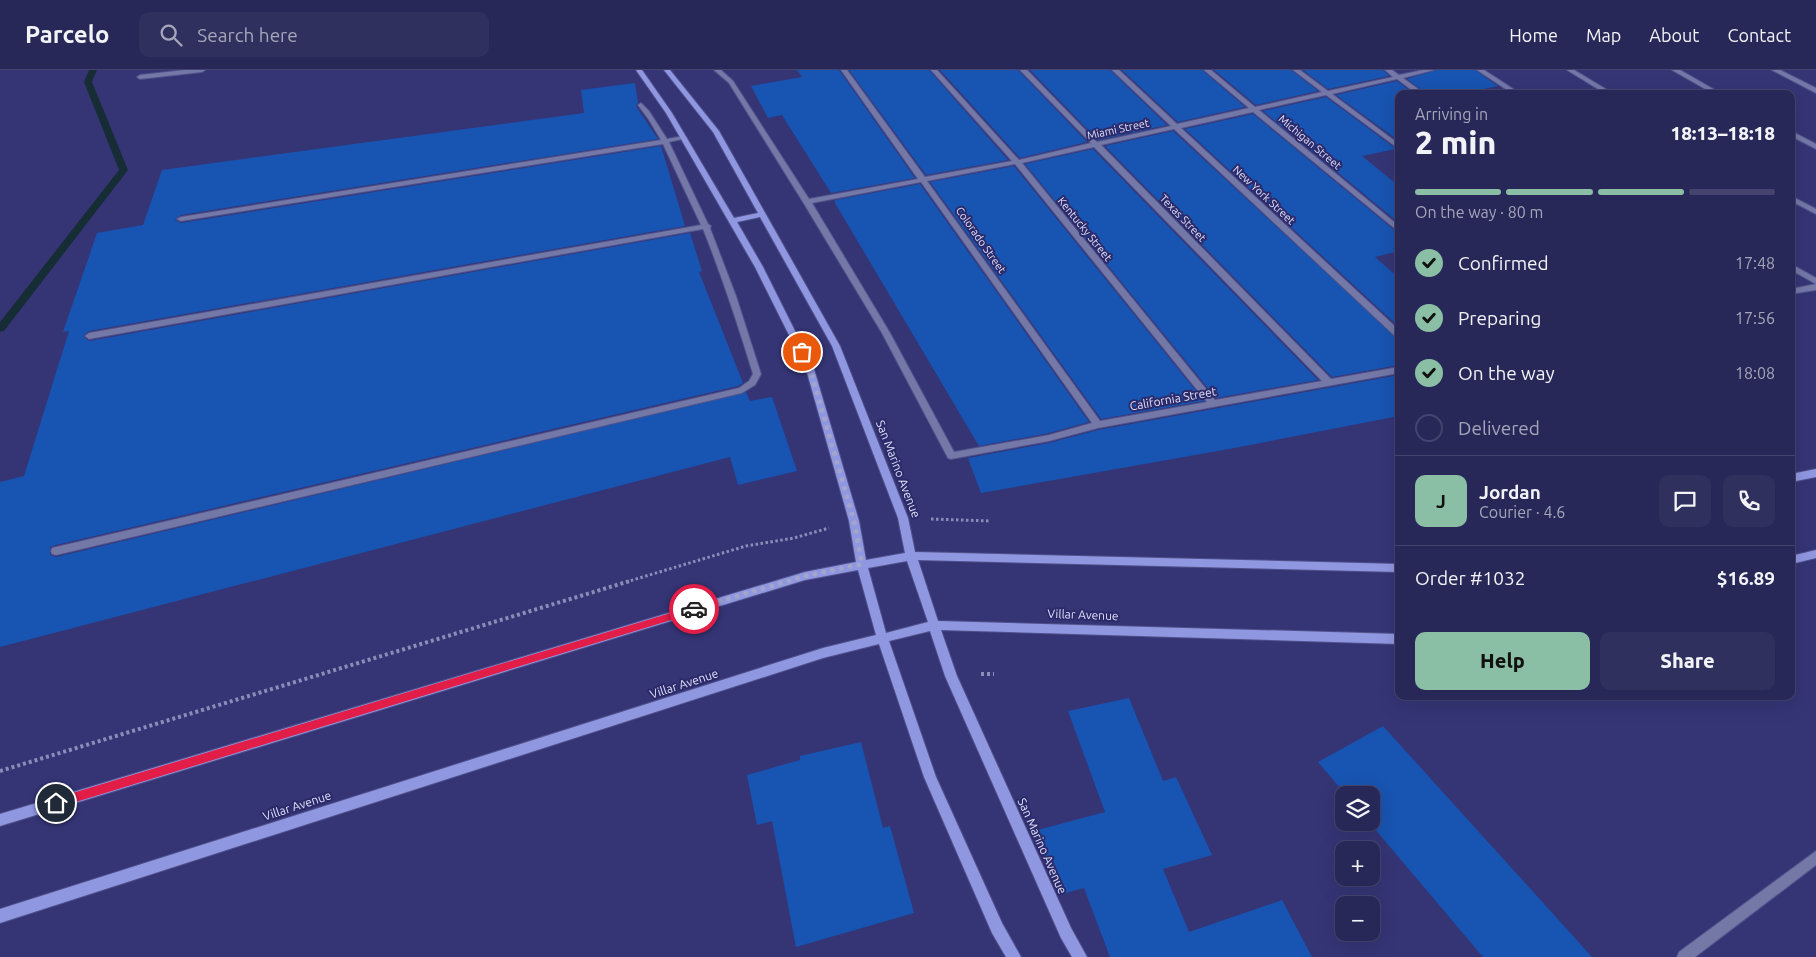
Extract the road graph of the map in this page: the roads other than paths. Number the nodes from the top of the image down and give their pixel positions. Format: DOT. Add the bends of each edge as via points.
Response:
graph roads {
  1 [pos="202,70"];
  2 [pos="639,70"];
  3 [pos="667,70"];
  4 [pos="717,70"];
  5 [pos="844,70"];
  6 [pos="934,70"];
  7 [pos="1022,70"];
  8 [pos="1115,70"];
  9 [pos="1207,70"];
  10 [pos="1296,70"];
  11 [pos="1388,70"];
  12 [pos="1431,70"];
  13 [pos="1480,70"];
  14 [pos="1570,70"];
  15 [pos="1675,70"];
  16 [pos="1775,70"];
  17 [pos="140,77"];
  18 [pos="1398,77"];
  19 [pos="1416,90"];
  20 [pos="1512,90"];
  21 [pos="1604,90"];
  22 [pos="1712,90"];
  23 [pos="1816,91"];
  24 [pos="1326,93"];
  25 [pos="642,105"];
  26 [pos="1255,109"];
  27 [pos="1175,127"];
  28 [pos="1795,135"];
  29 [pos="684,138"];
  30 [pos="665,141"];
  31 [pos="1095,144"];
  32 [pos="1395,144"];
  33 [pos="1816,147"];
  34 [pos="1017,162"];
  35 [pos="924,179"];
  36 [pos="1795,200"];
  37 [pos="807,202"];
  38 [pos="1816,212"];
  39 [pos="763,214"];
  40 [pos="181,219"];
  41 [pos="732,221"];
  42 [pos="707,226"];
  43 [pos="1395,227"];
  44 [pos="1795,269"];
  45 [pos="1816,282"];
  46 [pos="1816,287"];
  47 [pos="1795,291"];
  48 [pos="1395,331"];
  49 [pos="89,336"];
  50 [pos="1395,371"];
  51 [pos="1328,382"];
  52 [pos="1214,405"];
  53 [pos="1098,425"];
  54 [pos="1816,473"];
  55 [pos="1795,477"];
  56 [pos="56,551"];
  57 [pos="1816,554"];
  58 [pos="911,556"];
  59 [pos="1795,559"];
  60 [pos="862,564"];
  61 [pos="1395,568"];
  62 [pos="935,624"];
  63 [pos="882,637"];
  64 [pos="1395,639"];
  65 [pos="0,820"];
  66 [pos="1816,857"];
  67 [pos="0,916"];
  68 [pos="1014,957"];
  69 [pos="1080,957"];
  70 [pos="1684,957"];
  1 -- 17 [label="street"];
  2 -- 29 [label="main road"];
  3 -- 39 [label="main road, San Marino Avenue" via="716,131"];
  4 -- 37 [label="street" via="731,82"];
  5 -- 35 [label="street, Colorado Street"];
  6 -- 34 [label="street, Kentucky Street"];
  7 -- 31 [label="street, Texas Street"];
  8 -- 27 [label="street, New York Street"];
  9 -- 26 [label="street, Michigan Street"];
  10 -- 24 [label="street"];
  11 -- 18 [label="street"];
  12 -- 18 [label="street, Miami Street"];
  13 -- 20 [label="street"];
  14 -- 21 [label="street"];
  15 -- 22 [label="street"];
  16 -- 23 [label="street"];
  18 -- 19 [label="street"];
  18 -- 24 [label="street, Miami Street"];
  24 -- 26 [label="street, Miami Street"];
  24 -- 32 [label="street"];
  25 -- 30 [label="street"];
  26 -- 27 [label="street, Miami Street"];
  26 -- 43 [label="street, Michigan Street"];
  27 -- 31 [label="street, Miami Street"];
  27 -- 48 [label="street, New York Street"];
  28 -- 33 [label="street"];
  29 -- 30 [label="street"];
  29 -- 41 [label="main road"];
  30 -- 40 [label="street"];
  30 -- 42 [label="street"];
  31 -- 34 [label="street, Miami Street"];
  31 -- 51 [label="street, Texas Street"];
  34 -- 35 [label="street, Miami Street"];
  34 -- 52 [label="street, Kentucky Street"];
  35 -- 37 [label="street, Miami Street"];
  35 -- 53 [label="street, Colorado Street"];
  36 -- 38 [label="street"];
  37 -- 53 [label="street, California Street" via="886,334 951,456 1050,438"];
  39 -- 41 [label="main road"];
  39 -- 58 [label="main road, San Marino Avenue" via="836,346 903,518"];
  41 -- 60 [label="main road" via="810,369 854,521"];
  42 -- 49 [label="street"];
  42 -- 56 [label="street" via="741,315 757,374 752,383 742,390"];
  44 -- 45 [label="street"];
  46 -- 47 [label="street"];
  50 -- 51 [label="street, California Street"];
  51 -- 52 [label="street, California Street"];
  52 -- 53 [label="street, California Street"];
  54 -- 55 [label="main road"];
  57 -- 59 [label="main road"];
  58 -- 60 [label="main road"];
  58 -- 61 [label="main road"];
  58 -- 62 [label="main road, San Marino Avenue"];
  60 -- 63 [label="main road"];
  60 -- 65 [label="main road" via="805,576"];
  62 -- 63 [label="main road, Villar Avenue"];
  62 -- 64 [label="main road, Villar Avenue"];
  62 -- 69 [label="main road, San Marino Avenue" via="951,676 1066,933"];
  63 -- 67 [label="main road, Villar Avenue"];
  63 -- 68 [label="main road" via="930,777 997,928"];
  66 -- 70 [label="street"];
}
